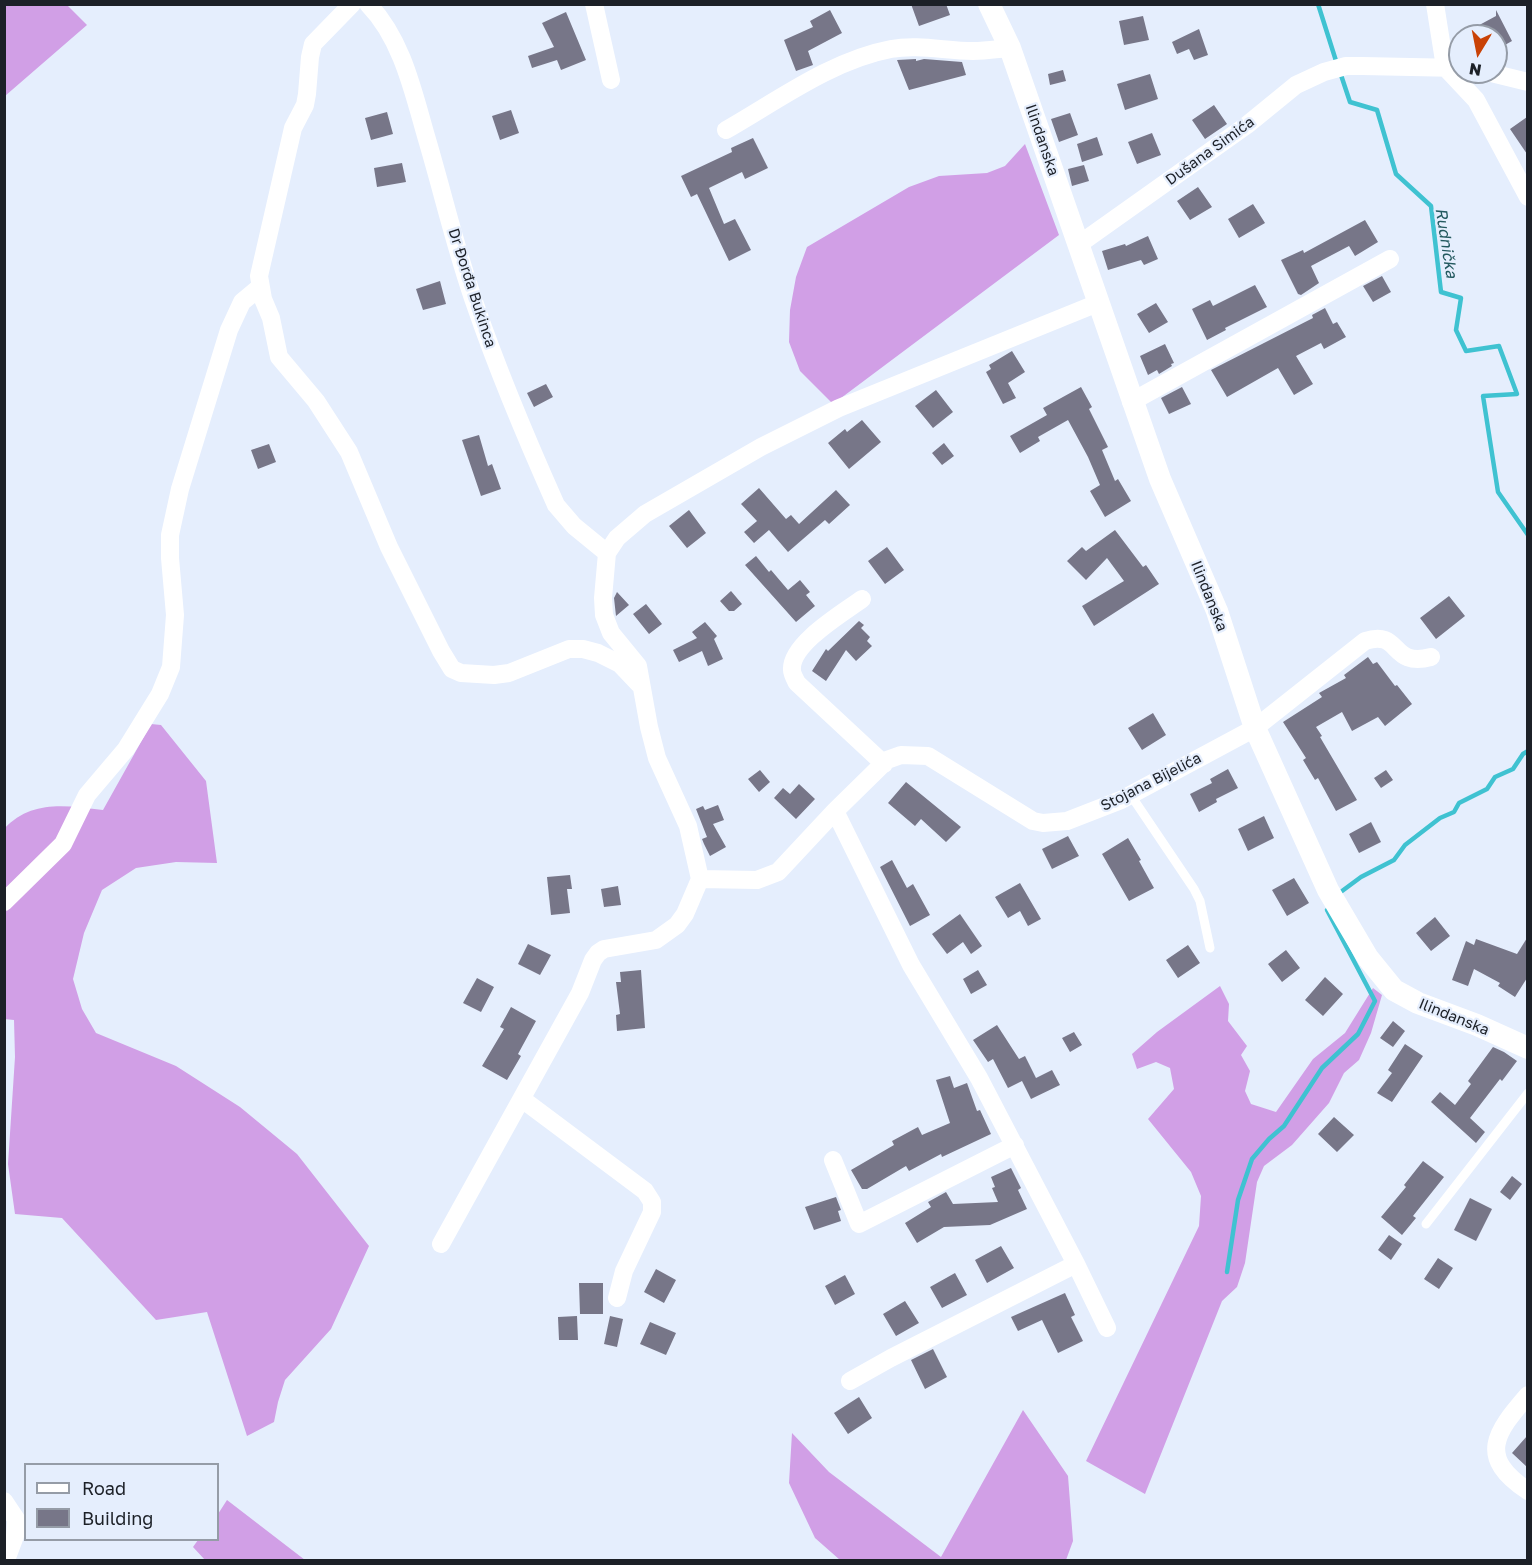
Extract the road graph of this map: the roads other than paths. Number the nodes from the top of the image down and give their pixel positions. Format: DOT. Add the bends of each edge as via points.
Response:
graph roads {
  1 [pos="352,4"];
  2 [pos="368,4"];
  3 [pos="594,4"];
  4 [pos="989,4"];
  5 [pos="1435,4"];
  6 [pos="1010,48"];
  7 [pos="1448,50"];
  8 [pos="1448,67"];
  9 [pos="1508,77"];
  10 [pos="611,80"];
  11 [pos="1527,82"];
  12 [pos="1465,84"];
  13 [pos="726,130"];
  14 [pos="1527,197"];
  15 [pos="1078,245"];
  16 [pos="1390,259"];
  17 [pos="260,287"];
  18 [pos="1098,303"];
  19 [pos="1131,402"];
  20 [pos="608,553"];
  21 [pos="862,599"];
  22 [pos="1431,657"];
  23 [pos="642,687"];
  24 [pos="1255,728"];
  25 [pos="884,764"];
  26 [pos="1130,794"];
  27 [pos="835,812"];
  28 [pos="700,879"];
  29 [pos="4,902"];
  30 [pos="1210,948"];
  31 [pos="1527,1048"];
  32 [pos="1527,1093"];
  33 [pos="522,1099"];
  34 [pos="1015,1145"];
  35 [pos="833,1160"];
  36 [pos="1426,1224"];
  37 [pos="441,1244"];
  38 [pos="1076,1263"];
  39 [pos="617,1298"];
  40 [pos="1107,1328"];
  41 [pos="850,1381"];
  42 [pos="1527,1395"];
  43 [pos="1527,1491"];
  44 [pos="4,1501"];
  45 [pos="6,1560"];
  1 -- 17 [label="street" via="313,44 308,94 293,128 259,276"];
  2 -- 20 [label="street, Dr Đorđa Bukinca" via="398,48 476,306 526,438 563,515"];
  3 -- 10 [label="street"];
  4 -- 6 [label="street, Ilindanska"];
  5 -- 7 [label="street"];
  6 -- 13 [label="street" via="891,49 863,57 819,76"];
  6 -- 15 [label="street, Ilindanska"];
  8 -- 15 [label="street, Dušana Simića" via="1346,66 1296,85 1247,125"];
  9 -- 11 [label="street"];
  12 -- 14 [label="street"];
  15 -- 18 [label="street, Ilindanska"];
  16 -- 19 [label="street"];
  17 -- 23 [label="street" via="279,357 316,401 349,452 389,547 452,669 461,673 509,673 569,649 583,649 620,664"];
  17 -- 29 [label="street" via="242,302 229,330 180,489 170,535 175,615 171,667 160,694 126,749 87,795 63,844"];
  18 -- 19 [label="street, Ilindanska"];
  18 -- 20 [label="street" via="839,408 761,447 645,514 617,538"];
  19 -- 24 [label="street, Ilindanska" via="1217,611"];
  20 -- 23 [label="street" via="604,615 611,633 638,666"];
  21 -- 25 [label="street" via="800,648 792,669 797,683"];
  22 -- 24 [label="street, Stojana Bijelića" via="1405,657 1383,638 1365,641"];
  23 -- 28 [label="street" via="657,758 688,826"];
  24 -- 26 [label="street, Stojana Bijelića"];
  24 -- 31 [label="street, Ilindanska" via="1333,898 1368,958 1394,990"];
  25 -- 26 [label="street, Stojana Bijelića" via="901,755 928,756 1024,817 1042,822 1067,821"];
  25 -- 27 [label="street, Stojana Bijelića"];
  26 -- 30 [label="lane" via="1194,889"];
  27 -- 28 [label="street, Stojana Bijelića" via="769,877"];
  27 -- 34 [label="street" via="911,965"];
  28 -- 33 [label="street" via="685,914 668,933 656,940 598,953"];
  32 -- 36 [label="lane"];
  33 -- 37 [label="street"];
  33 -- 39 [label="street" via="645,1191 652,1202 652,1212 624,1271"];
  34 -- 35 [label="street" via="860,1224"];
  34 -- 38 [label="street"];
  38 -- 40 [label="street"];
  38 -- 41 [label="street"];
  42 -- 43 [label="street" via="1502,1427 1496,1452 1505,1473"];
  44 -- 45 [label="street" via="16,1519 15,1536"];
}
